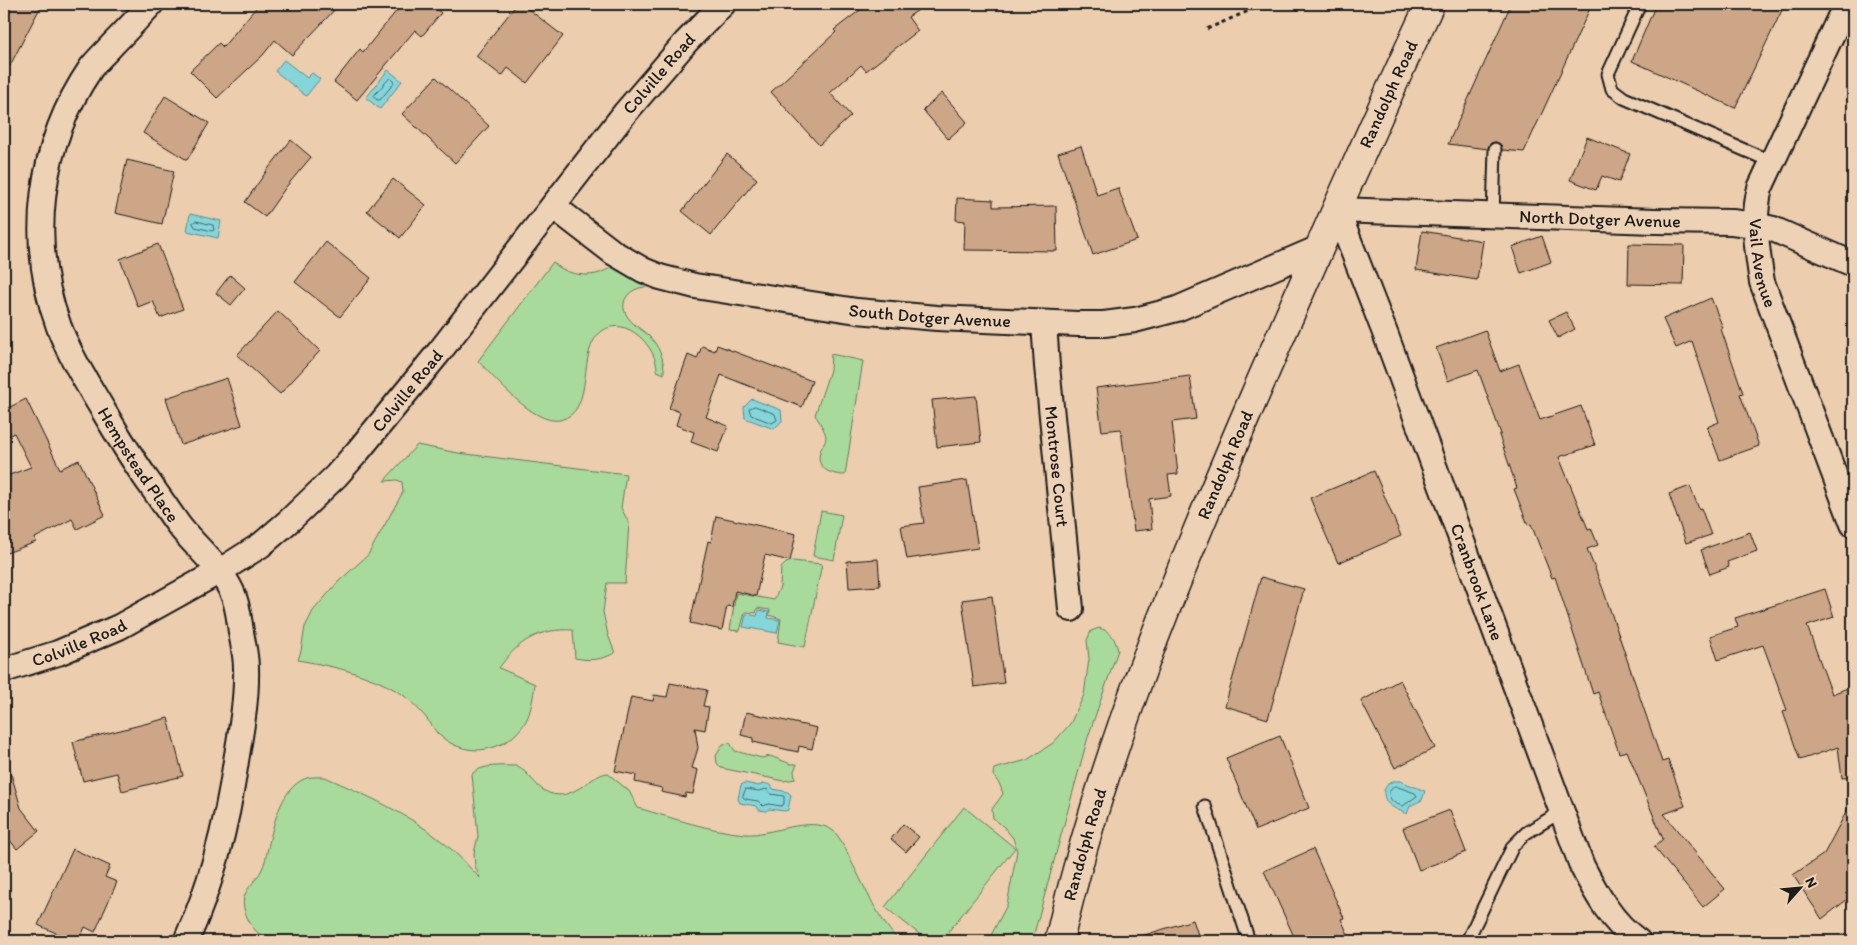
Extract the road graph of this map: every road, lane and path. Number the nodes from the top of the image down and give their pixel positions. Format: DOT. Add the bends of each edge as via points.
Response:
graph roads {
  1 [pos="151,4"];
  2 [pos="723,4"];
  3 [pos="1260,4"];
  4 [pos="1430,4"];
  5 [pos="1640,4"];
  6 [pos="1848,6"];
  7 [pos="1207,29"];
  8 [pos="1495,149"];
  9 [pos="1772,162"];
  10 [pos="553,206"];
  11 [pos="1337,210"];
  12 [pos="1493,216"];
  13 [pos="1755,225"];
  14 [pos="1319,248"];
  15 [pos="1853,264"];
  16 [pos="1044,323"];
  17 [pos="1853,524"];
  18 [pos="220,571"];
  19 [pos="1071,609"];
  20 [pos="4,670"];
  21 [pos="1205,806"];
  22 [pos="1562,811"];
  23 [pos="186,941"];
  24 [pos="1059,941"];
  25 [pos="1249,941"];
  26 [pos="1467,941"];
  27 [pos="1638,941"];
  1 -- 18 [label="street, Hempstead Place" via="91,67 68,107 53,146 41,211 45,274 60,328 86,382 136,465 181,528"];
  2 -- 10 [label="street, Colville Road" via="625,113"];
  3 -- 7 [label="path"];
  4 -- 11 [label="main road, Randolph Road"];
  5 -- 9 [label="lane" via="1608,74 1612,89 1624,98"];
  6 -- 9 [label="street, Vail Avenue"];
  8 -- 12 [label="lane"];
  9 -- 13 [label="street, Vail Avenue" via="1760,188"];
  10 -- 16 [label="street, South Dotger Avenue" via="614,253 643,270 695,286 857,310"];
  10 -- 18 [label="street, Colville Road" via="440,351 336,476 261,545"];
  11 -- 12 [label="street, North Dotger Avenue"];
  11 -- 14 [label="main road, Randolph Road"];
  11 -- 22 [label="street, Cranbrook Lane" via="1386,333"];
  12 -- 13 [label="street, North Dotger Avenue"];
  13 -- 15 [label="street, North Dotger Avenue" via="1780,232"];
  13 -- 17 [label="street, Vail Avenue" via="1762,282"];
  14 -- 16 [label="street, South Dotger Avenue" via="1177,309 1104,324"];
  14 -- 24 [label="main road, Randolph Road" via="1194,538 1127,712 1089,828"];
  16 -- 19 [label="street, Montrose Court"];
  18 -- 20 [label="street, Colville Road" via="119,627 58,653"];
  18 -- 23 [label="street, Hempstead Place" via="238,610 246,670 244,710 223,834"];
  21 -- 25 [label="lane"];
  22 -- 26 [label="lane" via="1526,833 1513,846"];
  22 -- 27 [label="street, Cranbrook Lane" via="1582,866 1598,897"];
}
